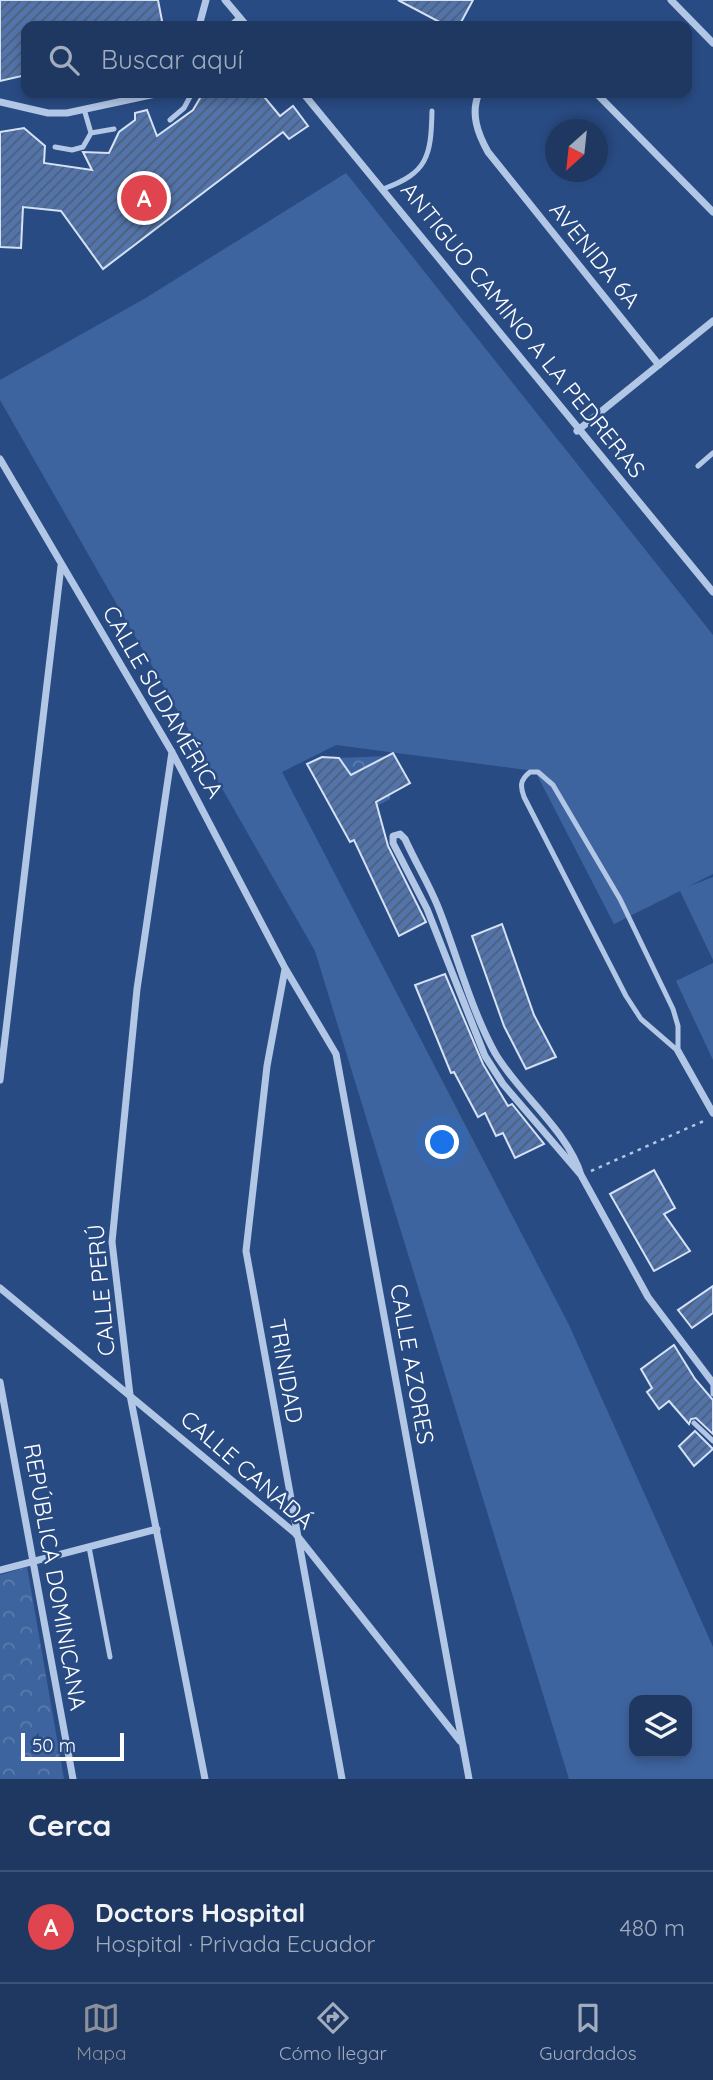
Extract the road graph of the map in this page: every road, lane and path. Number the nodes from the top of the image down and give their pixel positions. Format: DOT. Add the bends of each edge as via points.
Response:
graph roads {
  1 [pos="206,0"];
  2 [pos="225,0"];
  3 [pos="671,0"];
  4 [pos="239,18"];
  5 [pos="200,21"];
  6 [pos="235,21"];
  7 [pos="242,21"];
  8 [pos="692,21"];
  9 [pos="692,22"];
  10 [pos="713,43"];
  11 [pos="118,98"];
  12 [pos="137,98"];
  13 [pos="189,98"];
  14 [pos="307,98"];
  15 [pos="477,98"];
  16 [pos="601,98"];
  17 [pos="0,102"];
  18 [pos="119,102"];
  19 [pos="84,109"];
  20 [pos="432,111"];
  21 [pos="170,120"];
  22 [pos="114,129"];
  23 [pos="91,133"];
  24 [pos="55,147"];
  25 [pos="383,189"];
  26 [pos="713,212"];
  27 [pos="713,321"];
  28 [pos="659,365"];
  29 [pos="578,430"];
  30 [pos="713,453"];
  31 [pos="0,459"];
  32 [pos="698,466"];
  33 [pos="61,565"];
  34 [pos="713,592"];
  35 [pos="172,752"];
  36 [pos="285,968"];
  37 [pos="3,1043"];
  38 [pos="678,1051"];
  39 [pos="0,1080"];
  40 [pos="713,1115"];
  41 [pos="581,1175"];
  42 [pos="0,1289"];
  43 [pos="0,1382"];
  44 [pos="713,1385"];
  45 [pos="713,1394"];
  46 [pos="130,1395"];
  47 [pos="694,1423"];
  48 [pos="713,1441"];
  49 [pos="157,1530"];
  50 [pos="295,1533"];
  51 [pos="89,1547"];
  52 [pos="32,1562"];
  53 [pos="0,1570"];
  54 [pos="110,1657"];
  55 [pos="463,1745"];
  56 [pos="73,1779"];
  57 [pos="205,1779"];
  58 [pos="342,1779"];
  59 [pos="469,1779"];
  1 -- 5 [label="street"];
  2 -- 4 [label="street"];
  3 -- 8 [label="street"];
  4 -- 6 [label="lane"];
  4 -- 7 [label="street"];
  9 -- 10 [label="street"];
  11 -- 18 [label="lane"];
  12 -- 18 [label="street"];
  13 -- 21 [label="lane"];
  14 -- 25 [label="street, ANTIGUO CAMINO A LA PEDRERAS"];
  15 -- 28 [label="street, AVENIDA 6A" via="477,127 488,152"];
  16 -- 26 [label="street"];
  17 -- 19 [label="street" via="48,113"];
  18 -- 19 [label="street"];
  19 -- 23 [label="lane"];
  20 -- 25 [label="lane" via="432,141 420,169"];
  22 -- 23 [label="lane"];
  23 -- 24 [label="lane" via="83,147"];
  25 -- 29 [label="street, ANTIGUO CAMINO A LA PEDRERAS"];
  27 -- 28 [label="street"];
  28 -- 29 [label="street"];
  29 -- 34 [label="street, ANTIGUO CAMINO A LA PEDRERAS"];
  30 -- 32 [label="lane"];
  31 -- 33 [label="street, CALLE SUDAMÉRICA"];
  33 -- 35 [label="street, CALLE SUDAMÉRICA"];
  33 -- 37 [label="street"];
  35 -- 36 [label="street, CALLE SUDAMÉRICA"];
  35 -- 46 [label="street, CALLE PERÚ" via="137,989 114,1206 116,1283"];
  36 -- 50 [label="street, TRINIDAD" via="267,1066 246,1251"];
  36 -- 55 [label="street, CALLE AZORES" via="336,1055"];
  37 -- 39 [label="street"];
  38 -- 38 [label="lane" via="641,1019 626,996 524,797 520,786 530,772 538,772 553,785 620,900 673,1009"];
  38 -- 40 [label="street"];
  40 -- 41 [label="path"];
  41 -- 41 [label="street" via="576,1158 511,1078 495,1051 439,908 405,839 396,835 393,843 428,909 485,1056 503,1084"];
  41 -- 44 [label="street" via="648,1297"];
  42 -- 46 [label="street, CALLE CANADÁ"];
  43 -- 52 [label="street, REPÚBLICA DOMINICANA"];
  44 -- 45 [label="lane"];
  46 -- 49 [label="street, CALLE PERÚ"];
  46 -- 50 [label="street, CALLE CANADÁ"];
  47 -- 48 [label="lane"];
  49 -- 51 [label="street"];
  49 -- 57 [label="street, CALLE PERÚ"];
  50 -- 55 [label="street, CALLE CANADÁ"];
  50 -- 58 [label="street, TRINIDAD"];
  51 -- 52 [label="street"];
  51 -- 54 [label="lane"];
  52 -- 53 [label="street"];
  52 -- 56 [label="street, REPÚBLICA DOMINICANA"];
  55 -- 59 [label="street, CALLE AZORES"];
}
